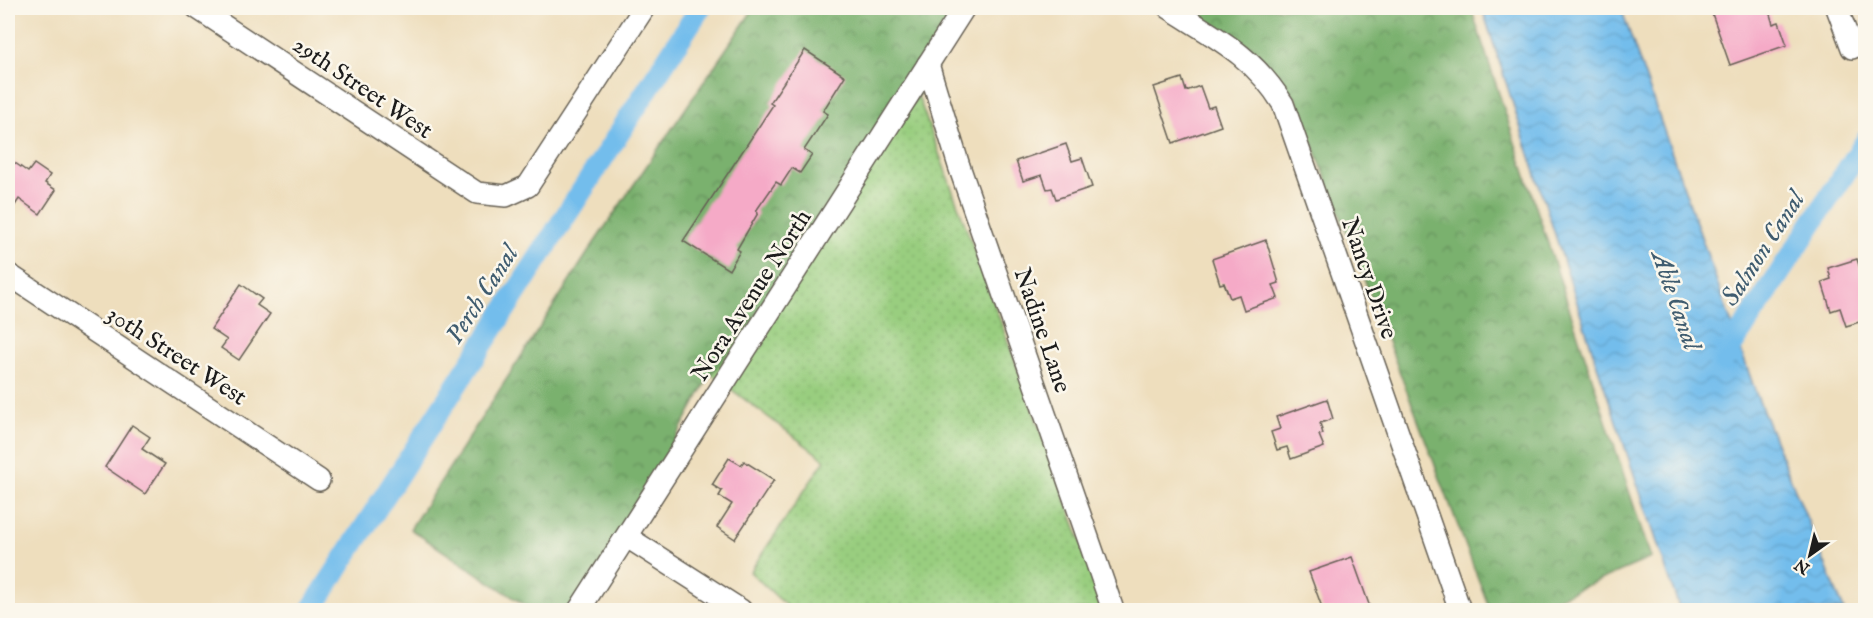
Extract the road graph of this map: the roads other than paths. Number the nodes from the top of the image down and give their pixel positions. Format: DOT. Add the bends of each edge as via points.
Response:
graph roads {
  1 [pos="645,8"];
  2 [pos="964,8"];
  3 [pos="1169,8"];
  4 [pos="1837,8"];
  5 [pos="204,9"];
  6 [pos="1852,48"];
  7 [pos="928,64"];
  8 [pos="8,274"];
  9 [pos="319,480"];
  10 [pos="627,537"];
  11 [pos="579,610"];
  12 [pos="741,610"];
  13 [pos="1113,610"];
  14 [pos="1460,610"];
  1 -- 5 [label="street, 29th Street West" via="528,186 506,196 477,193"];
  2 -- 7 [label="street, Nora Avenue North"];
  3 -- 14 [label="street, Nancy Drive" via="1250,60 1283,104"];
  4 -- 6 [label="street"];
  7 -- 10 [label="street, Nora Avenue North"];
  7 -- 13 [label="street, Nadine Lane" via="959,166"];
  8 -- 9 [label="street, 30th Street West"];
  10 -- 11 [label="street, Nora Avenue North"];
  10 -- 12 [label="street"];
}
